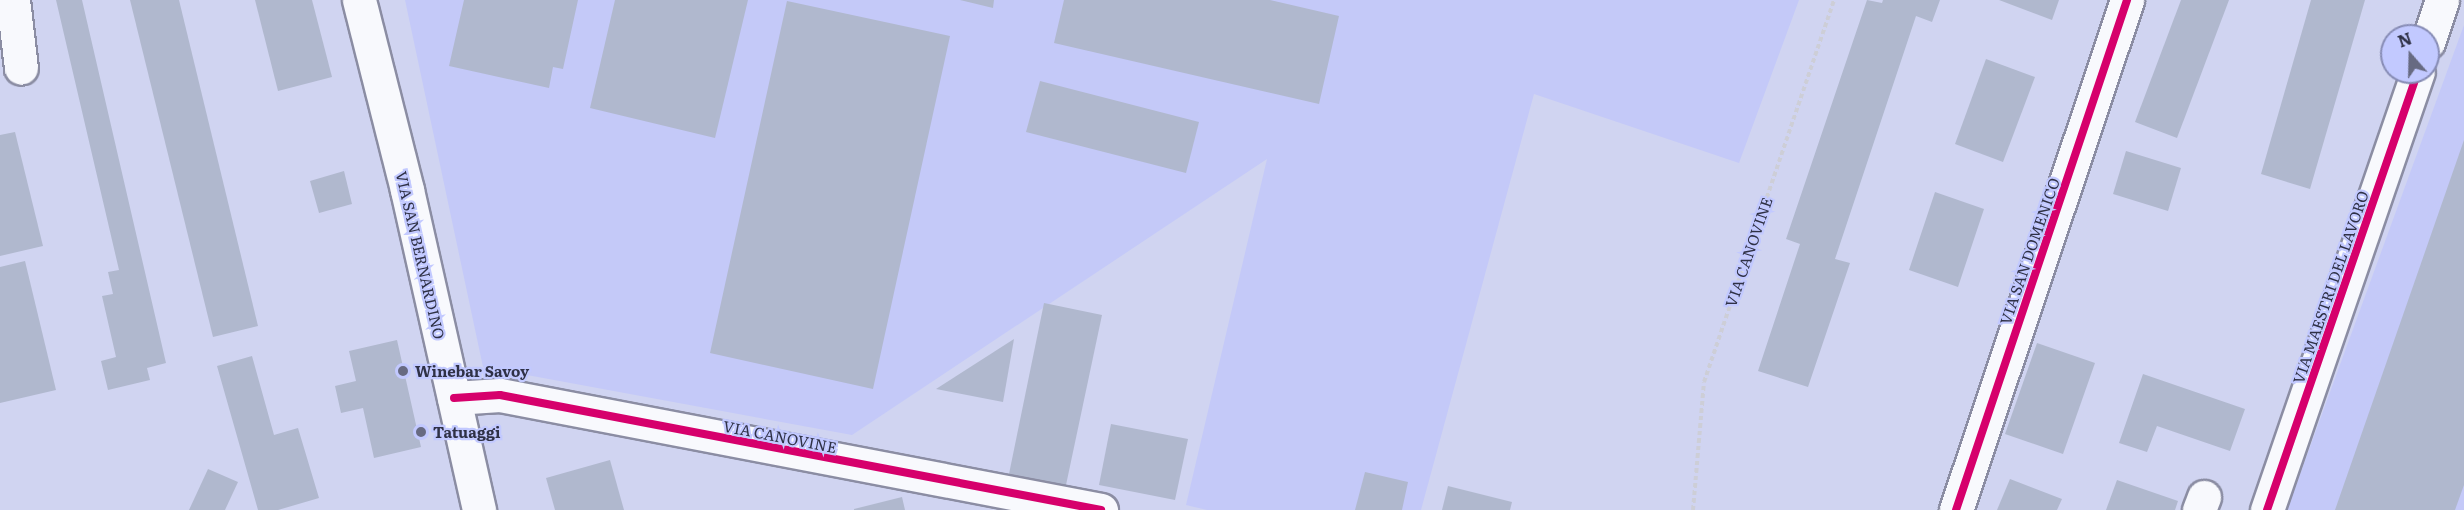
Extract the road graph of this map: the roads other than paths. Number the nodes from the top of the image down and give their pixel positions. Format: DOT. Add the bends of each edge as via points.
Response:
graph roads {
  1 [pos="13,0"];
  2 [pos="359,0"];
  3 [pos="2127,0"];
  4 [pos="2442,0"];
  5 [pos="2434,24"];
  6 [pos="21,68"];
  7 [pos="2414,84"];
  8 [pos="454,398"];
  9 [pos="479,510"];
  10 [pos="1101,510"];
  11 [pos="1956,510"];
  12 [pos="2267,510"];
  1 -- 6 [label="street"];
  2 -- 8 [label="street, VIA SAN BERNARDINO"];
  3 -- 11 [label="street, VIA SAN DOMENICO"];
  4 -- 5 [label="street"];
  7 -- 12 [label="street, VIA MAESTRI DEL LAVORO"];
  8 -- 9 [label="street, VIA SAN BERNARDINO"];
  8 -- 10 [label="street, VIA CANOVINE" via="500,395"];
}
